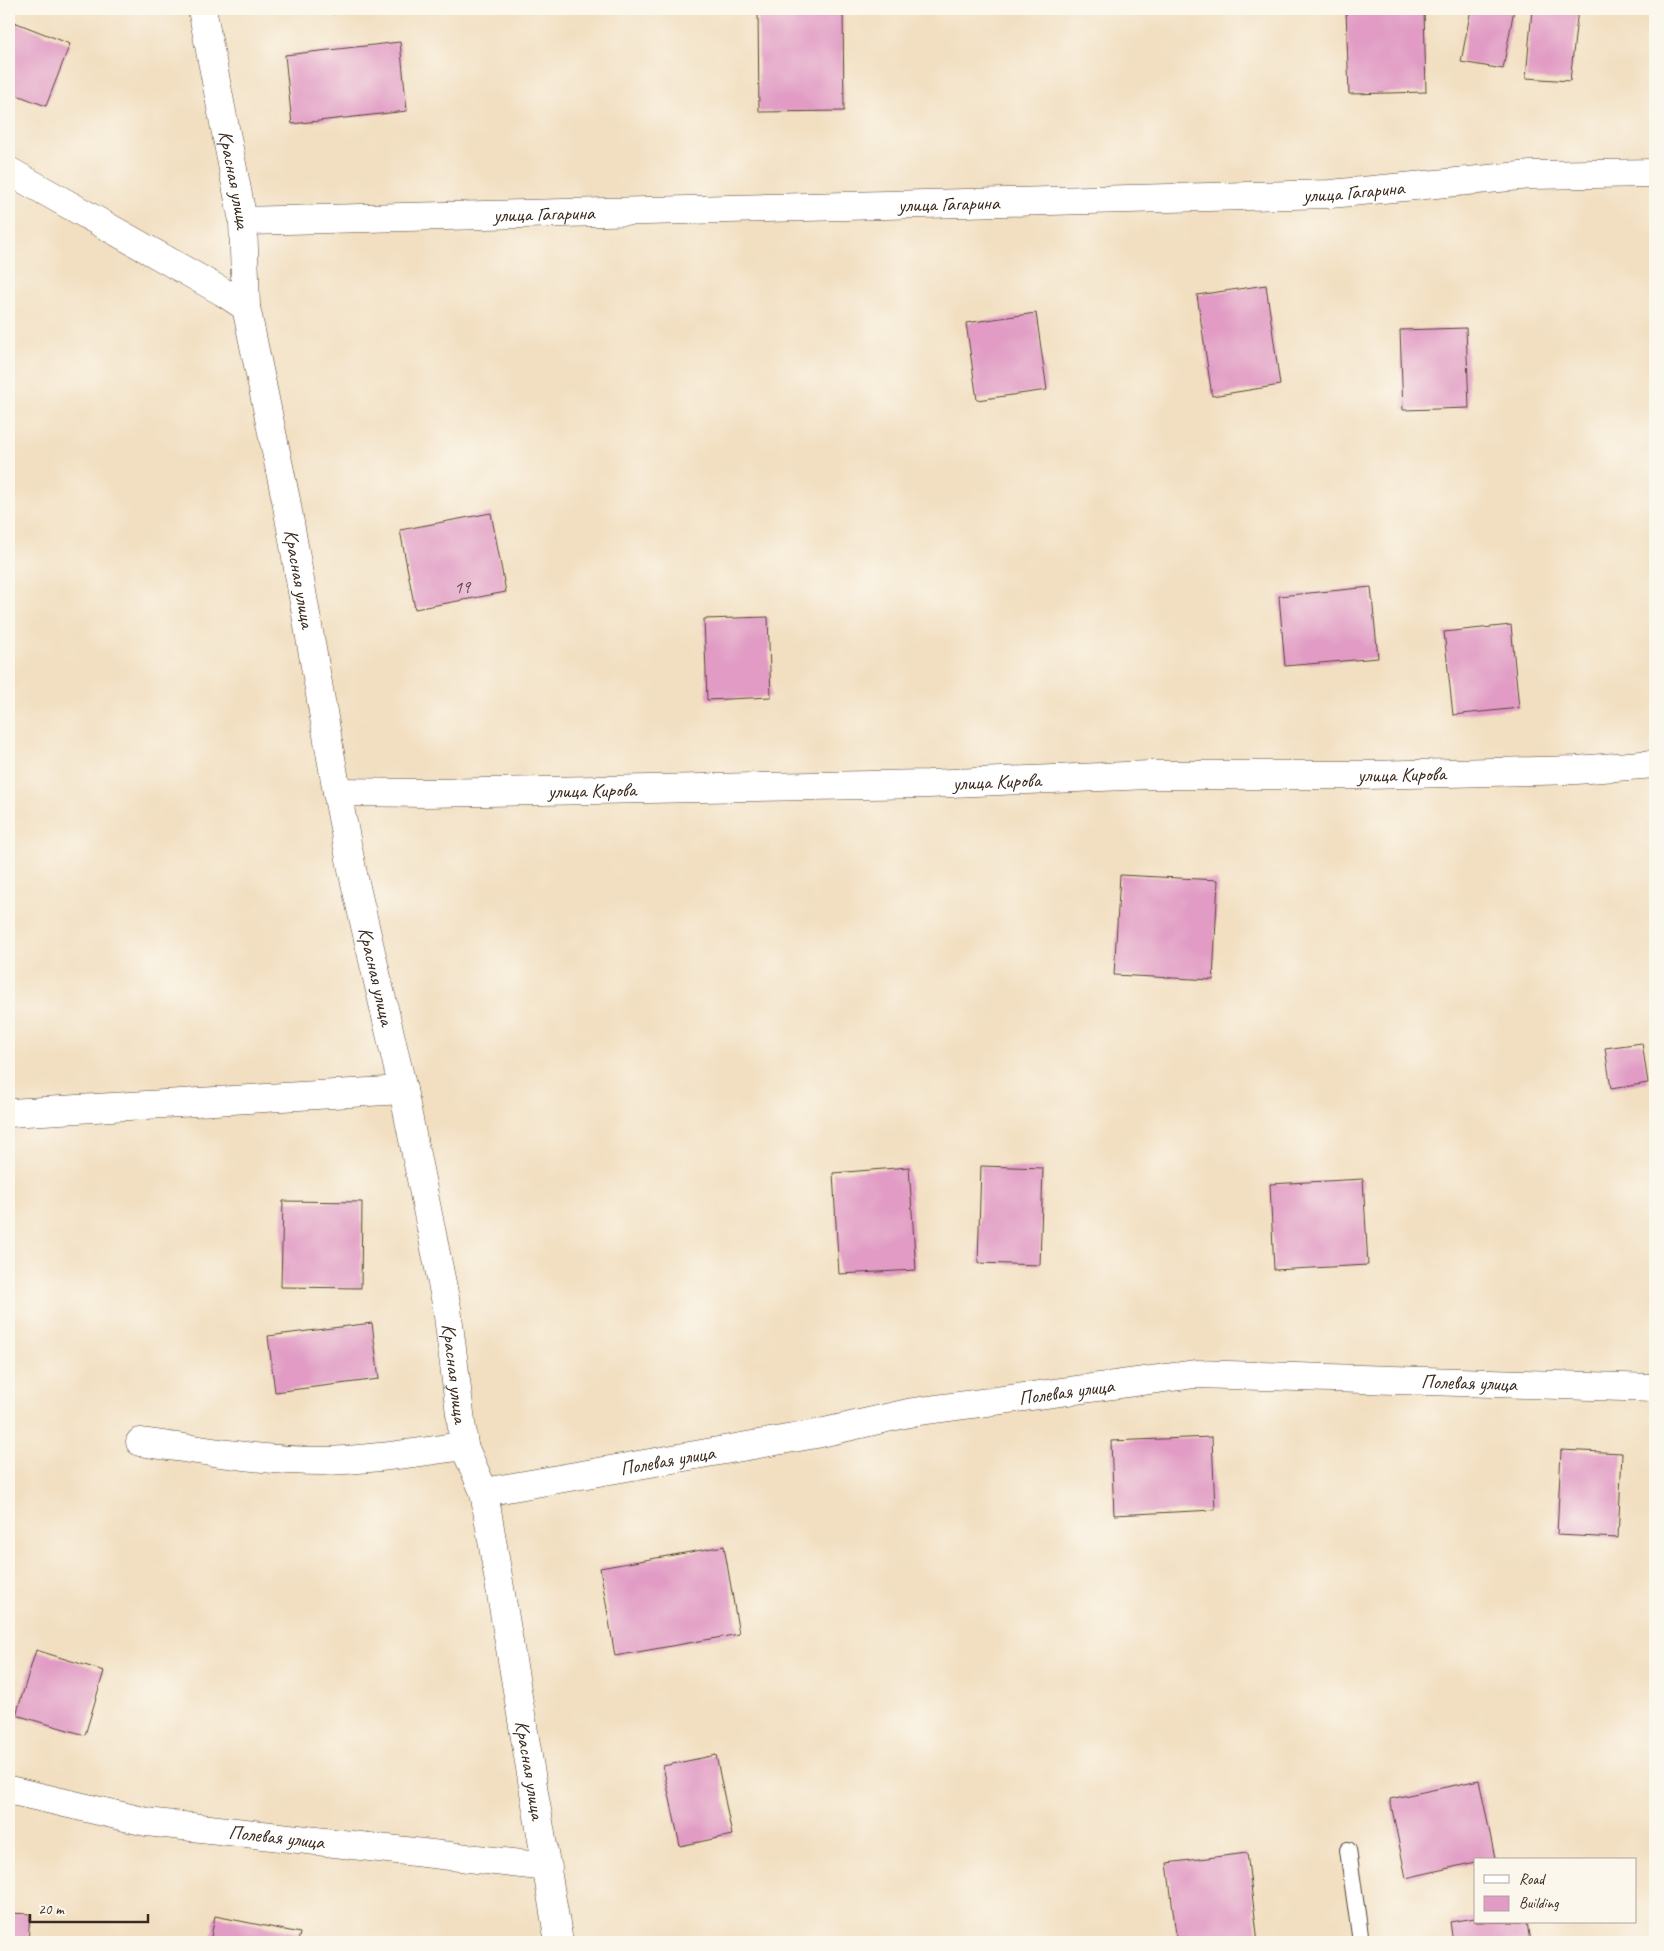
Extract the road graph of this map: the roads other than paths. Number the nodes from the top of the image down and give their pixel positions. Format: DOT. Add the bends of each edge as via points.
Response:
graph roads {
  1 [pos="202,9"];
  2 [pos="9,171"];
  3 [pos="1655,173"];
  4 [pos="243,221"];
  5 [pos="246,307"];
  6 [pos="1655,764"];
  7 [pos="337,792"];
  8 [pos="403,1090"];
  9 [pos="9,1113"];
  10 [pos="1655,1388"];
  11 [pos="140,1442"];
  12 [pos="464,1446"];
  13 [pos="484,1492"];
  14 [pos="9,1790"];
  15 [pos="1348,1850"];
  16 [pos="548,1866"];
  17 [pos="559,1942"];
  18 [pos="1361,1942"];
  1 -- 4 [label="street, Красная улица"];
  2 -- 5 [label="street"];
  3 -- 4 [label="street, улица Гагарина" via="1531,175 1330,194"];
  4 -- 5 [label="street, Красная улица"];
  5 -- 7 [label="street, Красная улица" via="286,500"];
  6 -- 7 [label="street, улица Кирова" via="1576,770 1368,775 1150,775 918,785"];
  7 -- 8 [label="street, Красная улица"];
  8 -- 9 [label="street"];
  8 -- 12 [label="street, Красная улица" via="447,1308"];
  10 -- 13 [label="street, Полевая улица" via="1195,1374 913,1412 816,1434"];
  11 -- 12 [label="street" via="254,1458 324,1461"];
  12 -- 13 [label="street, Красная улица"];
  13 -- 16 [label="street, Красная улица"];
  14 -- 16 [label="street, Полевая улица" via="147,1822"];
  15 -- 18 [label="lane"];
  16 -- 17 [label="street, Красная улица"];
}
